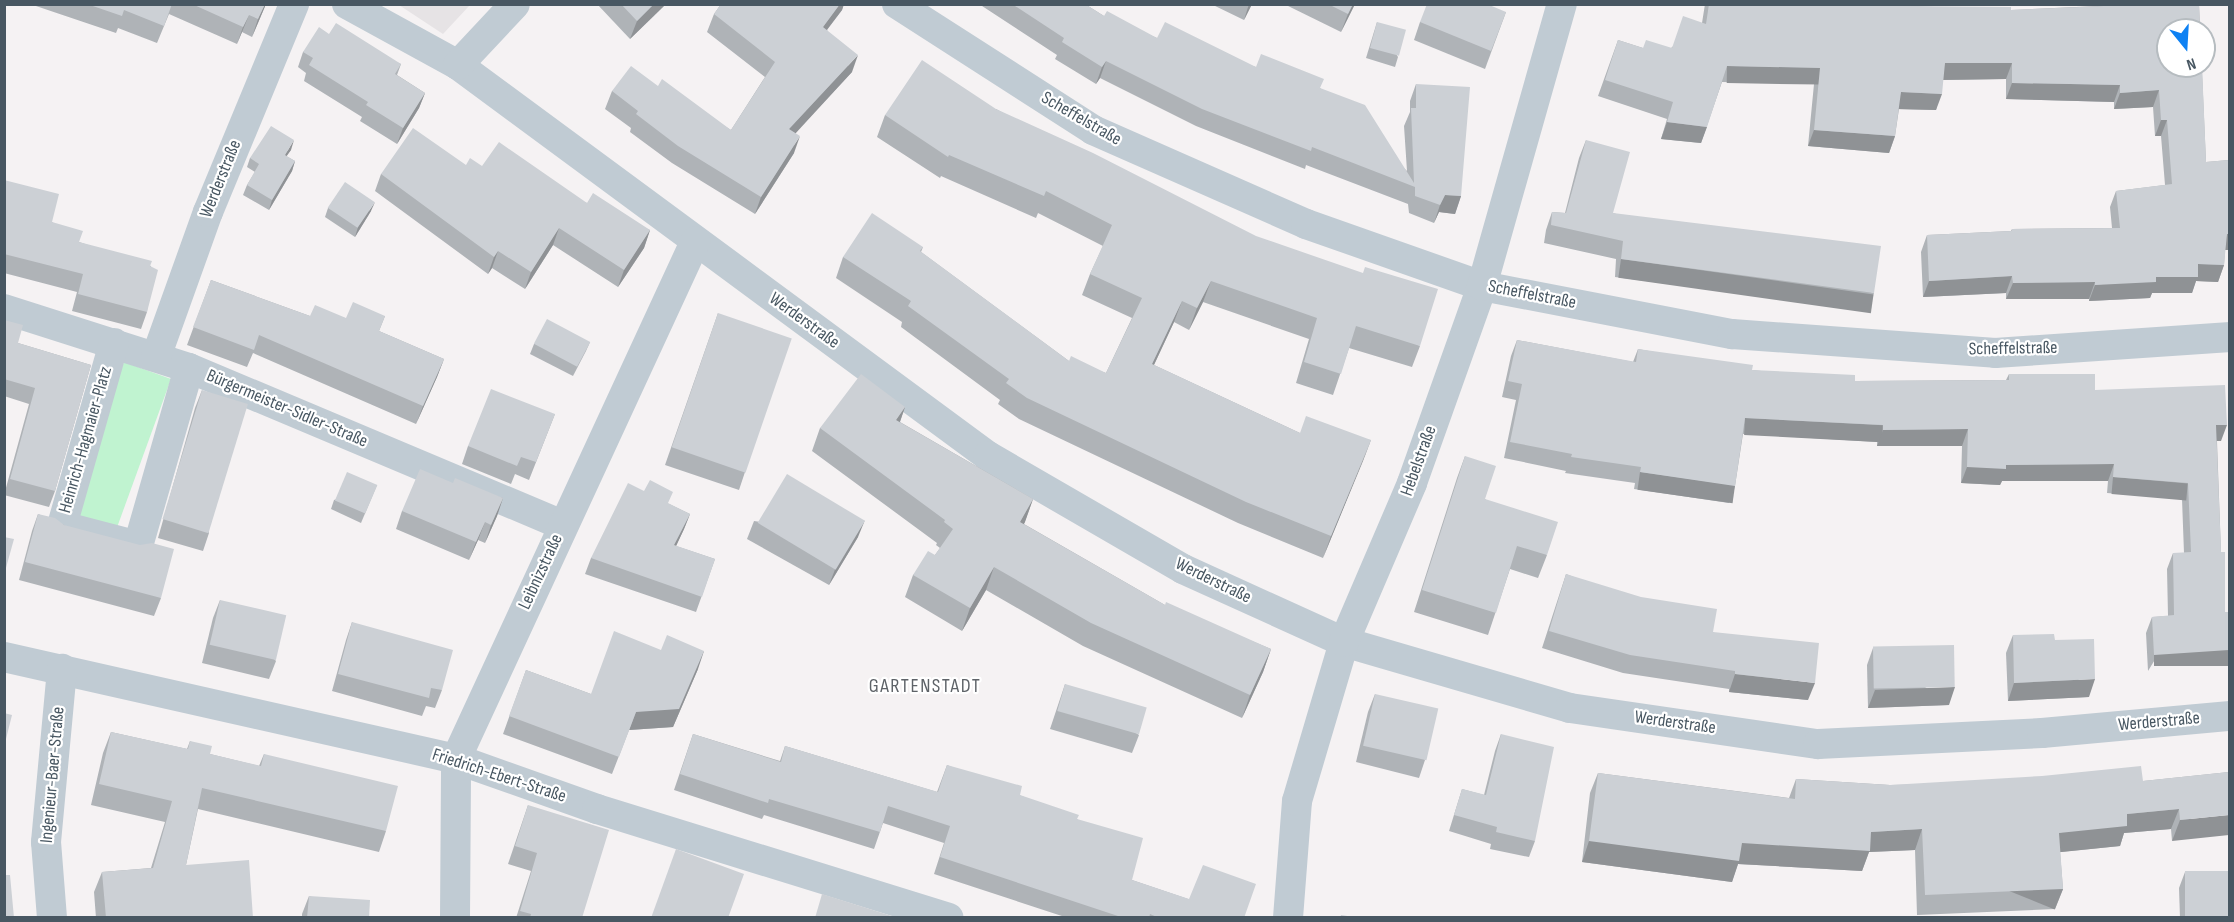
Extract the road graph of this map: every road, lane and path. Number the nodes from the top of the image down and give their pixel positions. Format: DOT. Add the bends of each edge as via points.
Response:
graph roads {
  1 [pos="294,4"];
  2 [pos="347,4"];
  3 [pos="515,4"];
  4 [pos="897,4"];
  5 [pos="1562,4"];
  6 [pos="458,65"];
  7 [pos="695,242"];
  8 [pos="1482,286"];
  9 [pos="4,309"];
  10 [pos="2229,337"];
  11 [pos="114,342"];
  12 [pos="156,357"];
  13 [pos="189,368"];
  14 [pos="563,525"];
  15 [pos="1344,642"];
  16 [pos="4,657"];
  17 [pos="62,669"];
  18 [pos="2229,716"];
  19 [pos="456,759"];
  20 [pos="52,918"];
  21 [pos="455,918"];
  22 [pos="949,918"];
  23 [pos="1288,918"];
  1 -- 12 [label="street, Werderstraße" via="208,212"];
  2 -- 6 [label="street, Werderstraße"];
  3 -- 6 [label="street"];
  4 -- 8 [label="street, Scheffelstraße" via="1093,130 1306,224"];
  5 -- 8 [label="street, Hebelstraße"];
  6 -- 7 [label="street, Werderstraße"];
  7 -- 14 [label="street, Leibnizstraße"];
  7 -- 15 [label="street, Werderstraße" via="988,456 1183,569"];
  8 -- 10 [label="street, Scheffelstraße" via="1732,334 1995,353"];
  8 -- 15 [label="street, Hebelstraße" via="1412,483"];
  9 -- 11 [label="street, Bürgermeister-Sidler-Straße"];
  11 -- 12 [label="street, Bürgermeister-Sidler-Straße"];
  11 -- 13 [label="street, Heinrich-Hagmaier-Platz" via="62,526 138,546"];
  12 -- 13 [label="street, Bürgermeister-Sidler-Straße"];
  13 -- 14 [label="street, Bürgermeister-Sidler-Straße"];
  14 -- 19 [label="street, Leibnizstraße"];
  15 -- 18 [label="street, Werderstraße" via="1570,708 1818,744 2042,733"];
  15 -- 23 [label="street, Hebelstraße" via="1297,801"];
  16 -- 17 [label="street, Friedrich-Ebert-Straße"];
  17 -- 19 [label="street, Friedrich-Ebert-Straße"];
  17 -- 20 [label="street, Ingenieur-Baer-Straße" via="46,842"];
  19 -- 21 [label="street, Leibnizstraße"];
  19 -- 22 [label="street, Friedrich-Ebert-Straße" via="597,809"];
}
